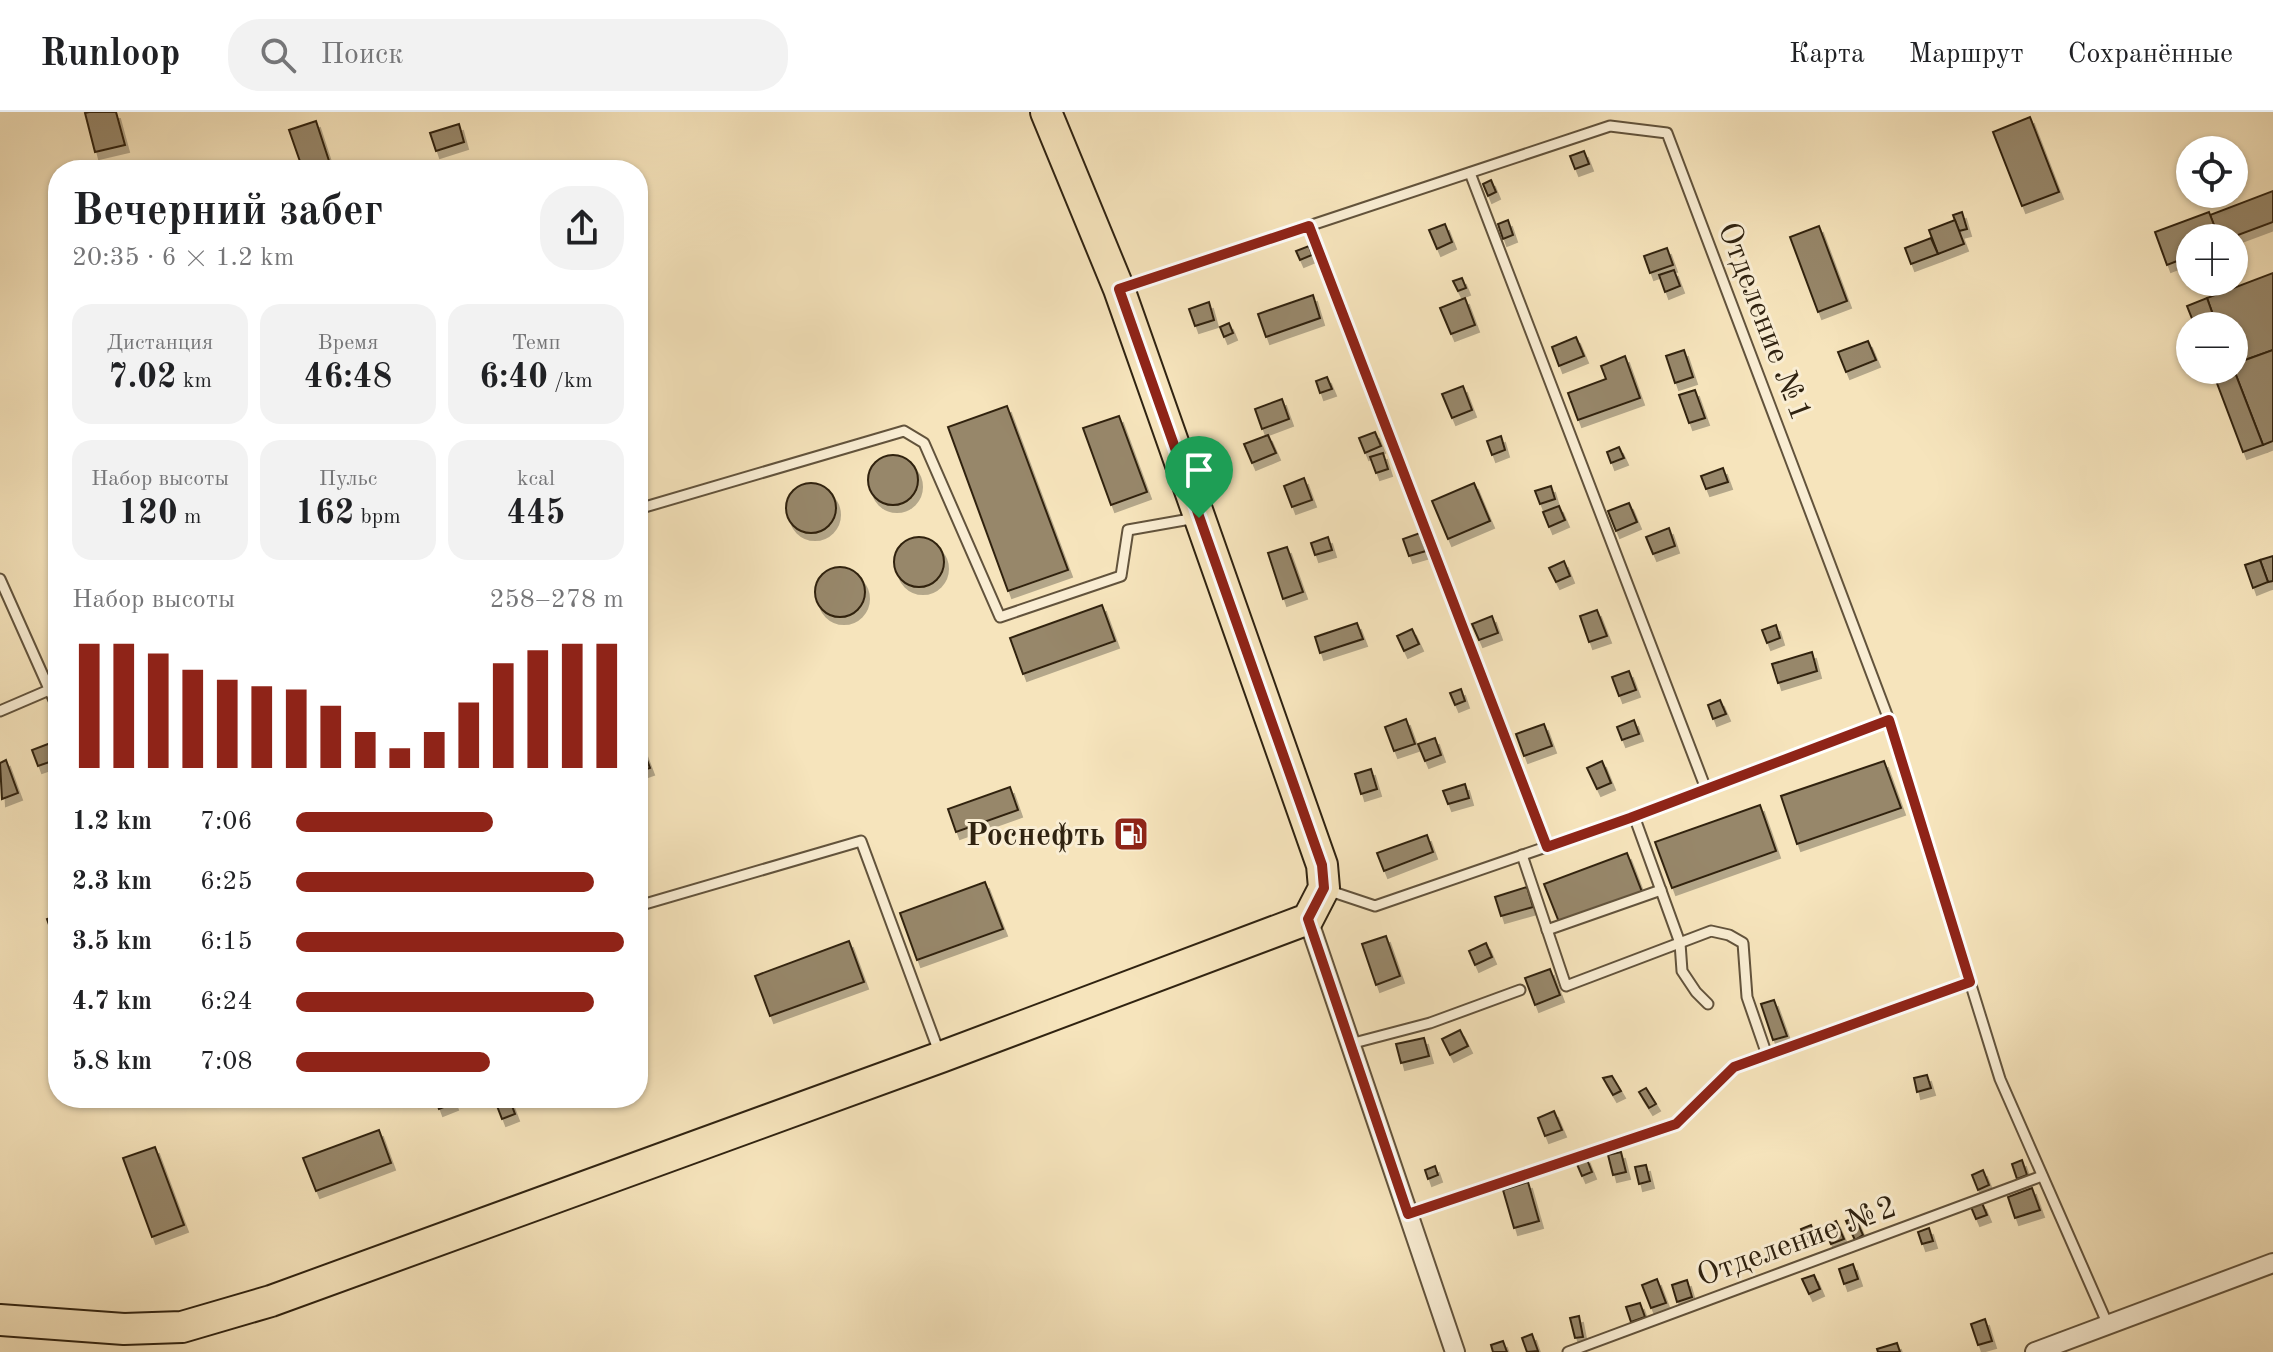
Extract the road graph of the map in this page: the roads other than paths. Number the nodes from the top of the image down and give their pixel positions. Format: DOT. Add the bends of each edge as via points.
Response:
graph roads {
  1 [pos="1046,112"];
  2 [pos="1470,173"];
  3 [pos="1309,226"];
  4 [pos="1119,289"];
  5 [pos="648,506"];
  6 [pos="1199,518"];
  7 [pos="0,579"];
  8 [pos="48,688"];
  9 [pos="48,690"];
  10 [pos="0,711"];
  11 [pos="1889,720"];
  12 [pos="1706,789"];
  13 [pos="1634,816"];
  14 [pos="1547,847"];
  15 [pos="1522,855"];
  16 [pos="1324,888"];
  17 [pos="1661,890"];
  18 [pos="648,903"];
  19 [pos="1308,919"];
  20 [pos="1547,930"];
  21 [pos="1680,943"];
  22 [pos="1970,982"];
  23 [pos="1520,990"];
  24 [pos="1708,1004"];
  25 [pos="1350,1044"];
  26 [pos="1767,1055"];
  27 [pos="941,1057"];
  28 [pos="2042,1176"];
  29 [pos="1408,1214"];
  30 [pos="2273,1263"];
  31 [pos="0,1320"];
  32 [pos="2108,1325"];
  33 [pos="1455,1352"];
  34 [pos="1568,1352"];
  35 [pos="2035,1352"];
  1 -- 4 [label="main road"];
  2 -- 3 [label="lane, Отделение №1"];
  2 -- 11 [label="lane, Отделение №1" via="1610,126 1667,133"];
  2 -- 12 [label="lane"];
  3 -- 4 [label="lane, Отделение №1"];
  3 -- 14 [label="lane"];
  4 -- 6 [label="main road"];
  5 -- 6 [label="lane" via="904,431 924,443 1000,617 1121,576 1128,530"];
  6 -- 16 [label="main road" via="1322,865"];
  7 -- 8 [label="lane"];
  9 -- 10 [label="lane"];
  11 -- 12 [label="lane"];
  11 -- 22 [label="lane"];
  12 -- 13 [label="lane"];
  13 -- 14 [label="lane"];
  13 -- 17 [label="lane"];
  14 -- 15 [label="lane"];
  15 -- 16 [label="lane" via="1375,906"];
  15 -- 20 [label="lane"];
  16 -- 19 [label="main road"];
  17 -- 20 [label="lane"];
  17 -- 21 [label="lane"];
  18 -- 27 [label="lane" via="861,841"];
  19 -- 25 [label="street"];
  19 -- 27 [label="main road"];
  20 -- 21 [label="lane" via="1566,986"];
  21 -- 24 [label="lane" via="1682,971"];
  21 -- 26 [label="lane" via="1711,931 1743,943 1747,997"];
  22 -- 26 [label="lane"];
  22 -- 28 [label="lane" via="2000,1079"];
  23 -- 25 [label="lane" via="1430,1023"];
  25 -- 29 [label="street"];
  26 -- 29 [label="lane" via="1734,1067 1676,1124"];
  27 -- 31 [label="main road" via="271,1301 182,1327 124,1329"];
  28 -- 32 [label="lane"];
  28 -- 34 [label="lane, Отделение №2"];
  29 -- 33 [label="street"];
  30 -- 32 [label="street"];
  32 -- 35 [label="street"];
}
